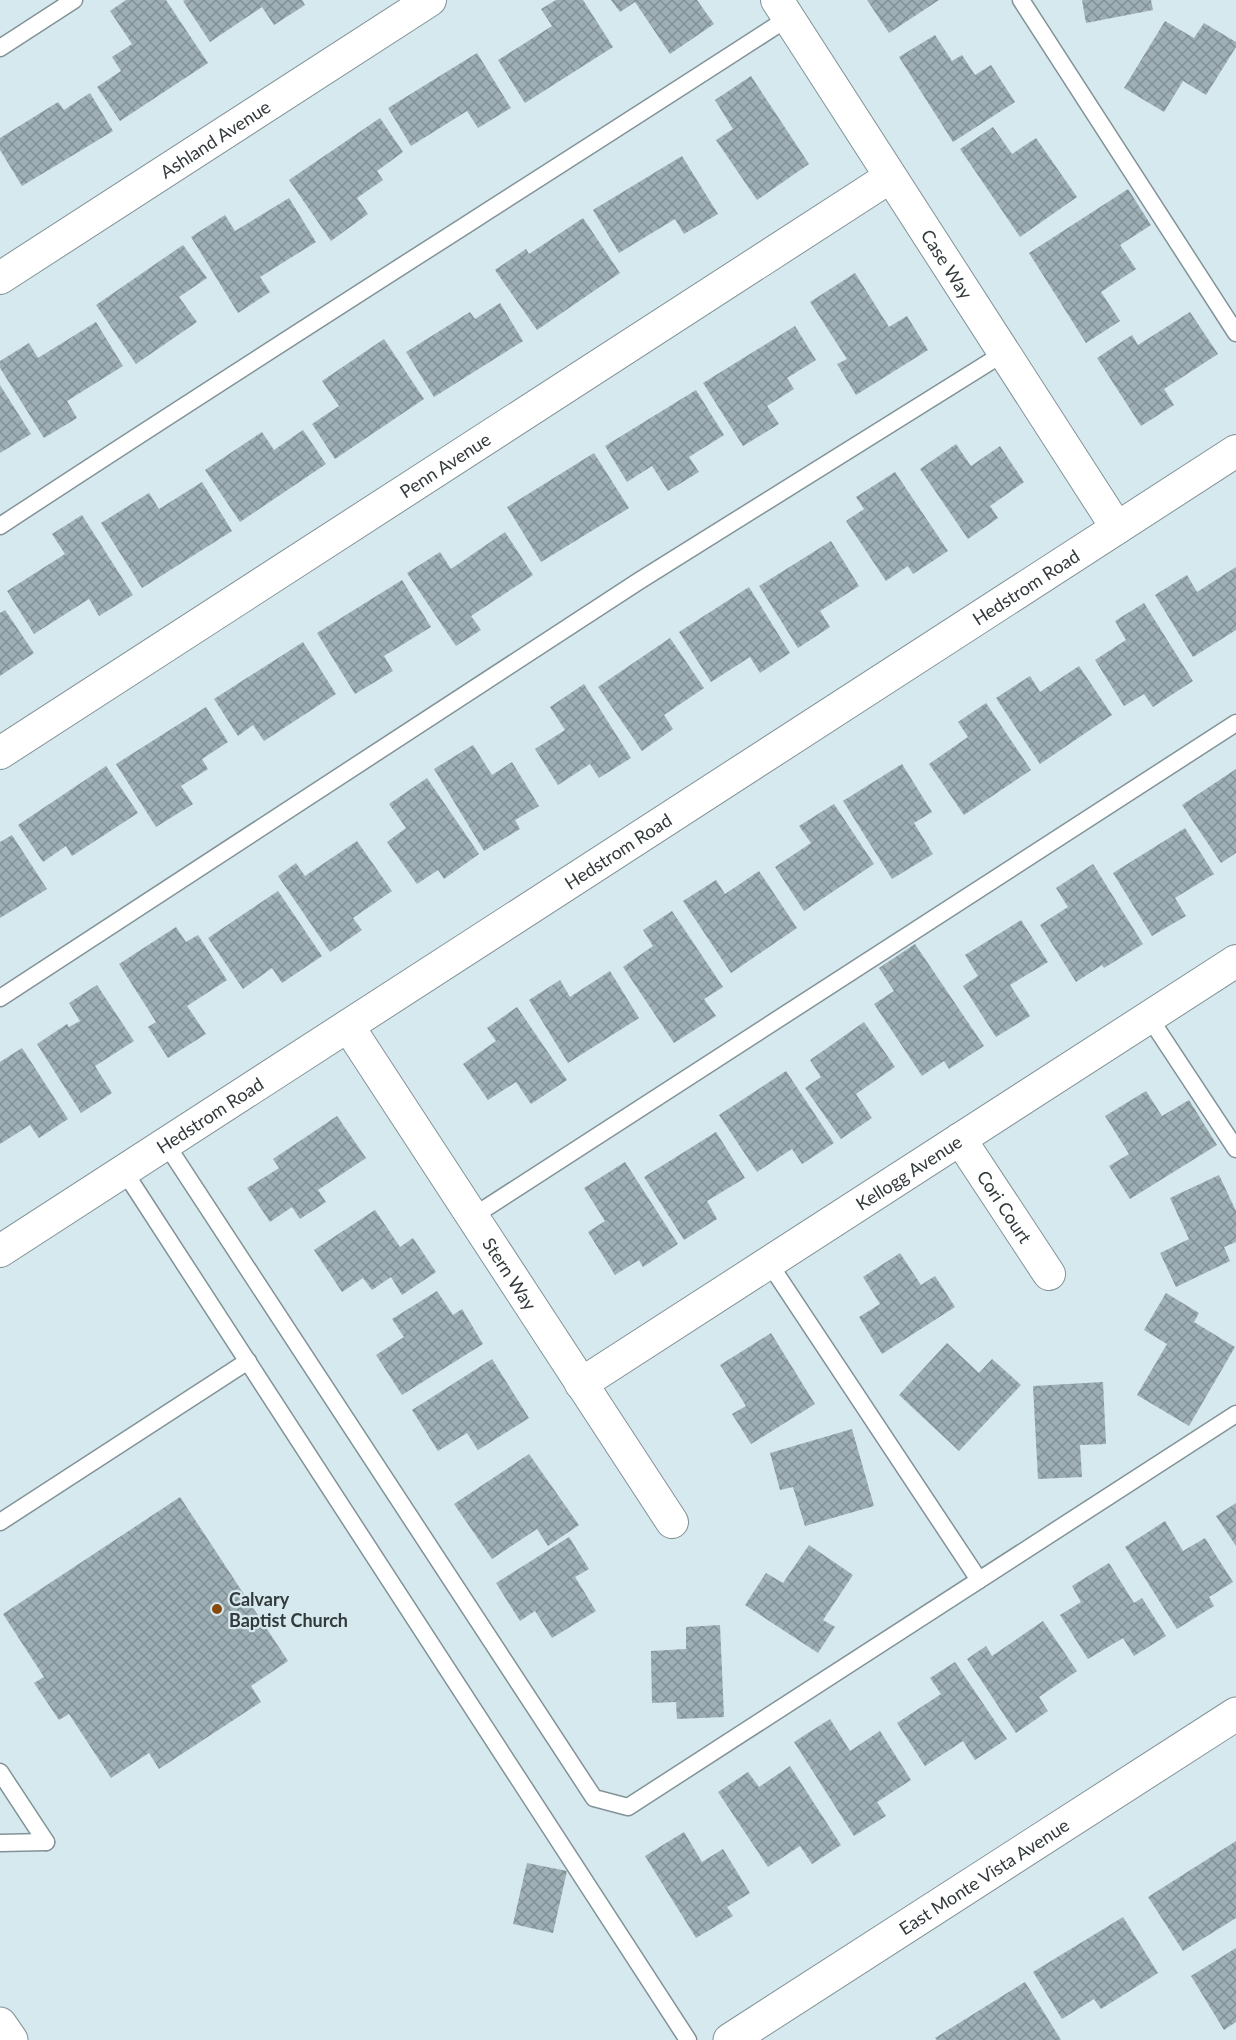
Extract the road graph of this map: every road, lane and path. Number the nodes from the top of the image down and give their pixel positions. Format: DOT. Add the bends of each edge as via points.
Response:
graph roads {
  1 [pos="74,0"];
  2 [pos="430,0"];
  3 [pos="1021,0"];
  4 [pos="783,9"];
  5 [pos="0,48"];
  6 [pos="890,177"];
  7 [pos="0,278"];
  8 [pos="1236,333"];
  9 [pos="1004,353"];
  10 [pos="1236,451"];
  11 [pos="0,526"];
  12 [pos="1116,528"];
  13 [pos="1236,723"];
  14 [pos="0,753"];
  15 [pos="1236,961"];
  16 [pos="0,998"];
  17 [pos="1149,1017"];
  18 [pos="348,1026"];
  19 [pos="960,1139"];
  20 [pos="166,1144"];
  21 [pos="1236,1149"];
  22 [pos="124,1171"];
  23 [pos="472,1217"];
  24 [pos="0,1251"];
  25 [pos="769,1263"];
  26 [pos="1049,1274"];
  27 [pos="248,1361"];
  28 [pos="581,1384"];
  29 [pos="1236,1414"];
  30 [pos="0,1522"];
  31 [pos="672,1522"];
  32 [pos="979,1580"];
  33 [pos="1236,1714"];
  34 [pos="0,1772"];
  35 [pos="0,1843"];
  36 [pos="0,2024"];
  37 [pos="11,2040"];
  38 [pos="688,2040"];
  39 [pos="730,2040"];
  1 -- 5 [label="lane"];
  2 -- 7 [label="street, Ashland Avenue"];
  3 -- 8 [label="lane"];
  4 -- 6 [label="street, Case Way"];
  4 -- 11 [label="lane" via="517,194 223,379"];
  6 -- 9 [label="street, Case Way"];
  6 -- 14 [label="street, Penn Avenue"];
  9 -- 12 [label="street, Case Way"];
  9 -- 16 [label="lane" via="639,581"];
  10 -- 12 [label="street, Hedstrom Road"];
  12 -- 18 [label="street, Hedstrom Road"];
  13 -- 23 [label="lane"];
  15 -- 17 [label="street, Kellogg Avenue"];
  17 -- 19 [label="street, Kellogg Avenue"];
  17 -- 21 [label="lane"];
  18 -- 20 [label="street, Hedstrom Road"];
  18 -- 23 [label="street, Stern Way"];
  19 -- 25 [label="street, Kellogg Avenue"];
  19 -- 26 [label="street, Cori Court"];
  20 -- 22 [label="street, Hedstrom Road"];
  20 -- 32 [label="lane" via="594,1798 628,1807"];
  22 -- 24 [label="street, Hedstrom Road"];
  22 -- 27 [label="lane"];
  23 -- 28 [label="street, Stern Way"];
  25 -- 28 [label="street, Kellogg Avenue"];
  25 -- 32 [label="lane"];
  27 -- 30 [label="lane"];
  27 -- 38 [label="lane"];
  28 -- 31 [label="street, Stern Way"];
  29 -- 32 [label="lane"];
  33 -- 39 [label="main road, East Monte Vista Avenue"];
  34 -- 35 [label="lane" via="46,1842"];
  36 -- 37 [label="main road"];
}
